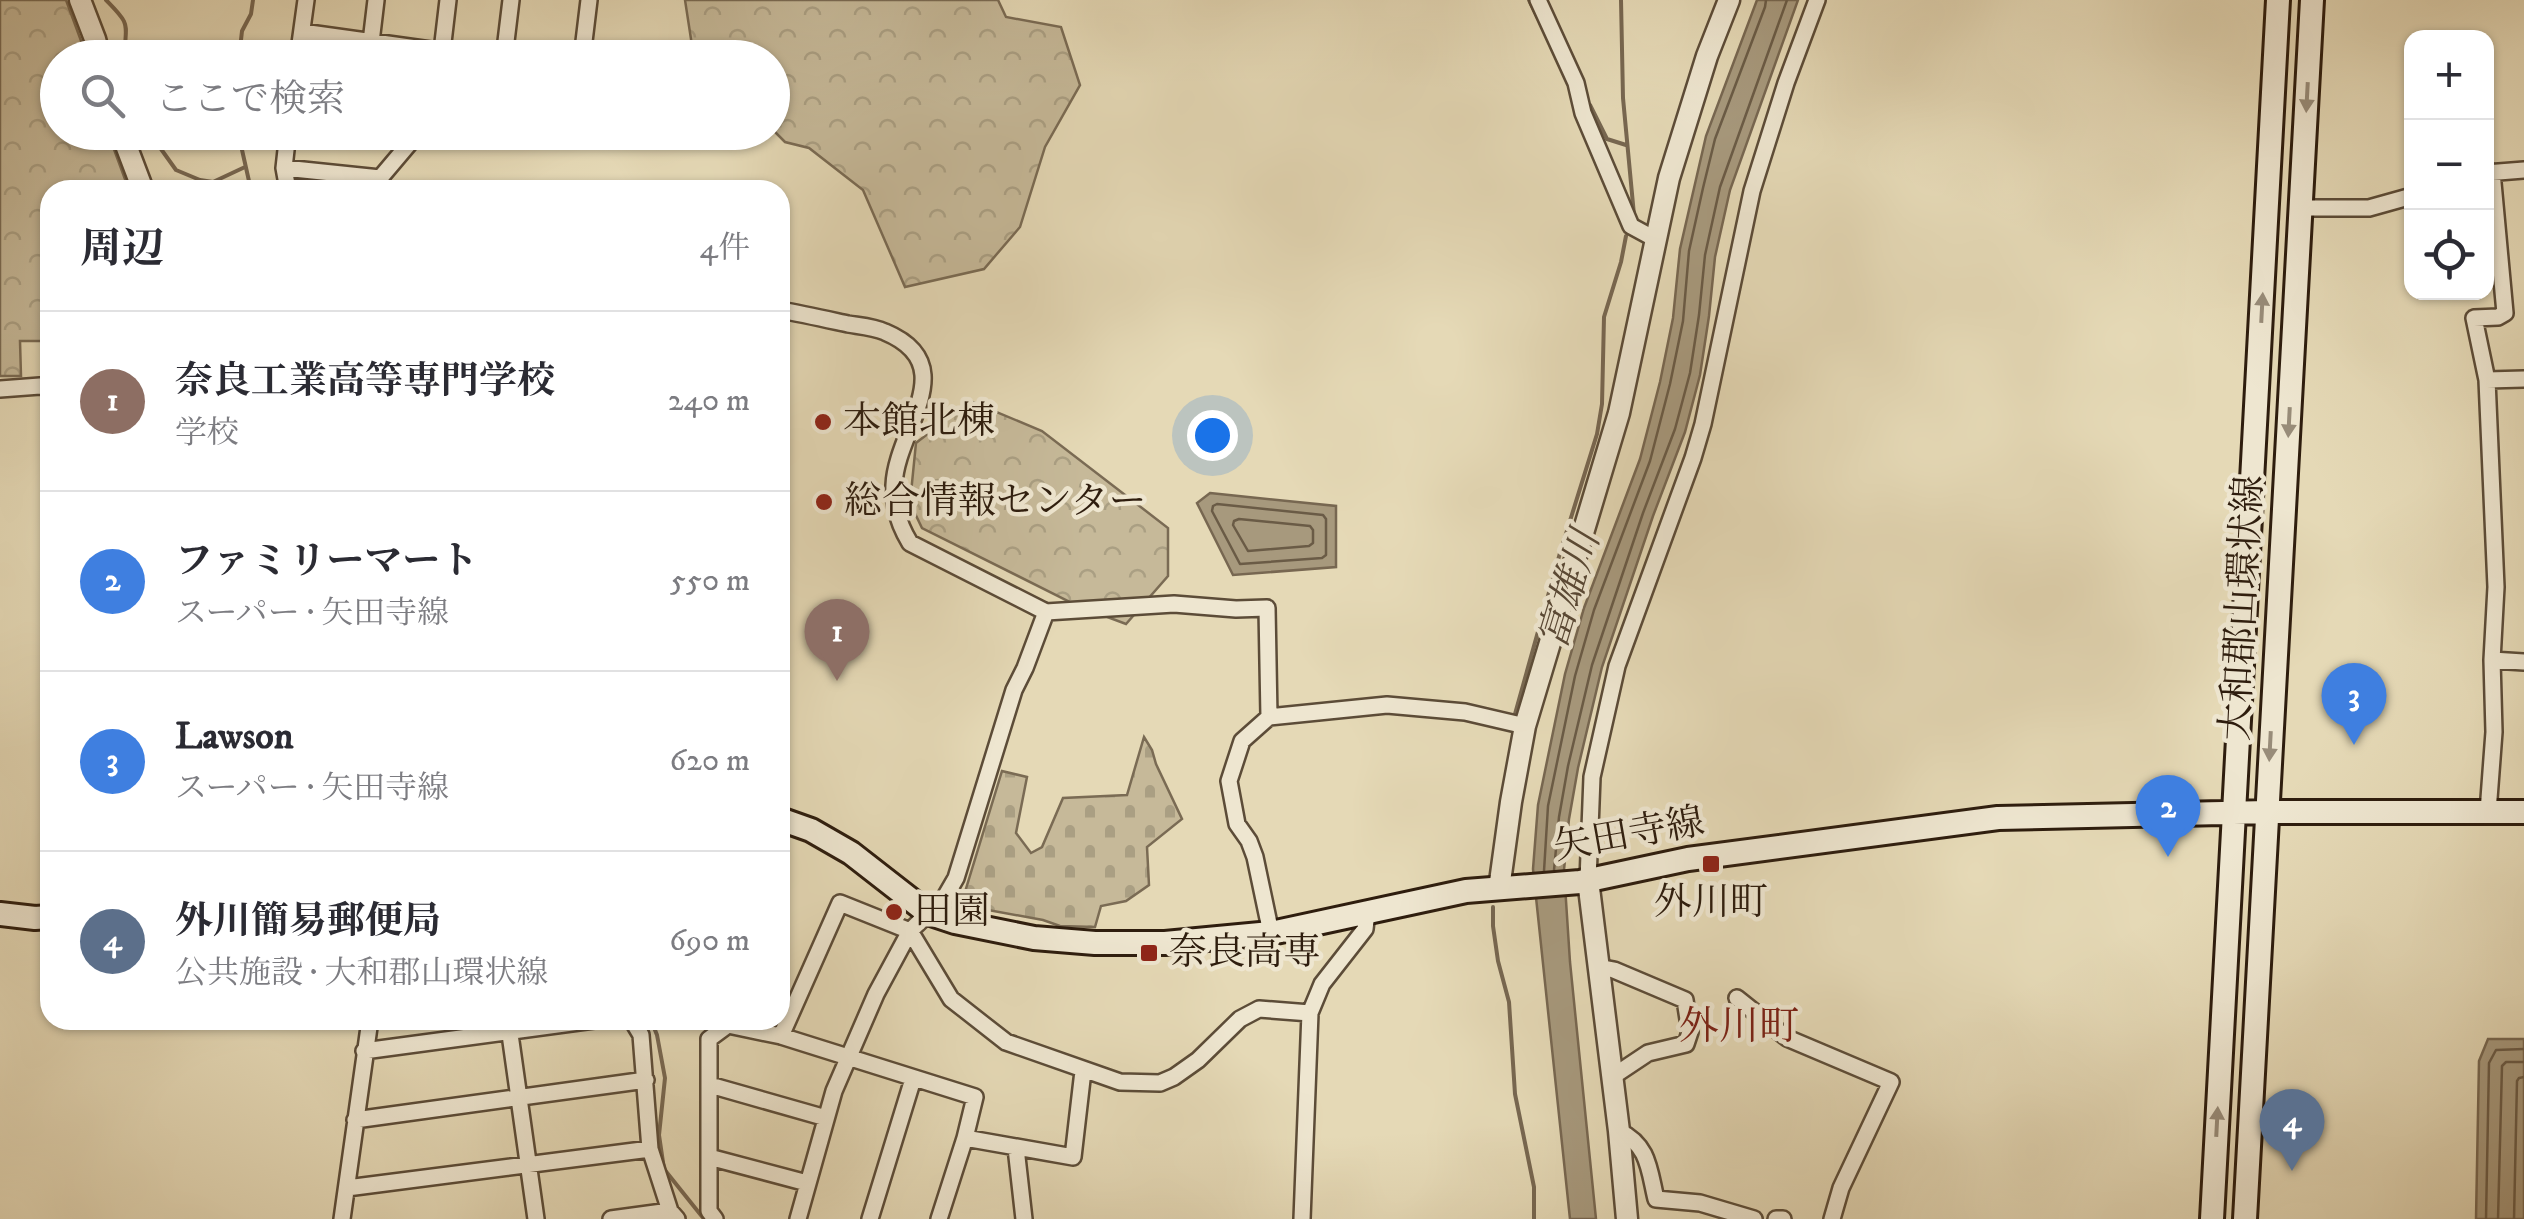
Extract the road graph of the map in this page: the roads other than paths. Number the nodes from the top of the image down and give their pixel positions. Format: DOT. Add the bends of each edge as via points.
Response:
graph roads {
  1 [pos="80,0"];
  2 [pos="306,0"];
  3 [pos="376,0"];
  4 [pos="448,0"];
  5 [pos="511,0"];
  6 [pos="589,0"];
  7 [pos="1538,0"];
  8 [pos="1728,0"];
  9 [pos="1818,0"];
  10 [pos="2278,0"];
  11 [pos="2312,0"];
  12 [pos="302,32"];
  13 [pos="95,40"];
  14 [pos="301,40"];
  15 [pos="357,40"];
  16 [pos="371,40"];
  17 [pos="443,40"];
  18 [pos="506,40"];
  19 [pos="584,40"];
  20 [pos="128,150"];
  21 [pos="286,150"];
  22 [pos="404,150"];
  23 [pos="284,168"];
  24 [pos="2524,170"];
  25 [pos="2494,173"];
  26 [pos="139,180"];
  27 [pos="286,180"];
  28 [pos="352,180"];
  29 [pos="378,180"];
  30 [pos="2404,198"];
  31 [pos="2494,207"];
  32 [pos="2300,208"];
  33 [pos="1656,239"];
  34 [pos="790,312"];
  35 [pos="2524,379"];
  36 [pos="2487,380"];
  37 [pos="40,386"];
  38 [pos="0,388"];
  39 [pos="1046,612"];
  40 [pos="2492,660"];
  41 [pos="2524,662"];
  42 [pos="1269,717"];
  43 [pos="1526,726"];
  44 [pos="2234,812"];
  45 [pos="2267,812"];
  46 [pos="2488,812"];
  47 [pos="2524,812"];
  48 [pos="790,823"];
  49 [pos="1584,881"];
  50 [pos="1507,888"];
  51 [pos="1367,912"];
  52 [pos="928,913"];
  53 [pos="0,914"];
  54 [pos="40,918"];
  55 [pos="910,931"];
  56 [pos="1271,933"];
  57 [pos="1598,967"];
  58 [pos="1737,998"];
  59 [pos="1310,1013"];
  60 [pos="790,1014"];
  61 [pos="368,1030"];
  62 [pos="486,1030"];
  63 [pos="510,1030"];
  64 [pos="638,1030"];
  65 [pos="721,1030"];
  66 [pos="752,1030"];
  67 [pos="783,1030"];
  68 [pos="780,1036"];
  69 [pos="364,1051"];
  70 [pos="848,1058"];
  71 [pos="1083,1071"];
  72 [pos="1612,1077"];
  73 [pos="912,1079"];
  74 [pos="646,1080"];
  75 [pos="710,1086"];
  76 [pos="519,1098"];
  77 [pos="826,1118"];
  78 [pos="356,1120"];
  79 [pos="1619,1130"];
  80 [pos="965,1138"];
  81 [pos="1016,1148"];
  82 [pos="650,1150"];
  83 [pos="709,1157"];
  84 [pos="528,1164"];
  85 [pos="807,1183"];
  86 [pos="347,1188"];
  87 [pos="673,1215"];
  88 [pos="342,1219"];
  89 [pos="536,1219"];
  90 [pos="610,1219"];
  91 [pos="715,1219"];
  92 [pos="798,1219"];
  93 [pos="870,1219"];
  94 [pos="939,1219"];
  95 [pos="1024,1219"];
  96 [pos="1302,1219"];
  97 [pos="1627,1219"];
  98 [pos="1754,1219"];
  99 [pos="1832,1219"];
  100 [pos="2212,1219"];
  101 [pos="2245,1219"];
  1 -- 13 [label="street"];
  2 -- 12 [label="street"];
  3 -- 16 [label="street"];
  4 -- 17 [label="street"];
  5 -- 18 [label="street"];
  6 -- 19 [label="street"];
  7 -- 33 [label="street" via="1631,226"];
  8 -- 33 [label="street" via="1669,178"];
  9 -- 49 [label="street" via="1752,191 1694,458 1616,666 1592,777"];
  44 -- 10 [label="main road, 大和郡山環状線, one-way"];
  11 -- 32 [label="main road, 大和郡山環状線, one-way"];
  12 -- 14 [label="street"];
  12 -- 15 [label="street"];
  20 -- 26 [label="street"];
  21 -- 23 [label="street"];
  22 -- 29 [label="street"];
  23 -- 27 [label="street"];
  23 -- 28 [label="street"];
  24 -- 25 [label="street"];
  30 -- 32 [label="street" via="2369,208"];
  31 -- 36 [label="street" via="2504,313 2474,318"];
  32 -- 45 [label="main road, 大和郡山環状線, one-way"];
  33 -- 43 [label="street" via="1619,414"];
  34 -- 39 [label="street" via="883,330 916,353 924,390 900,454 894,485 898,524 910,544"];
  35 -- 36 [label="street"];
  36 -- 40 [label="street" via="2496,586"];
  37 -- 38 [label="street"];
  39 -- 42 [label="street" via="1174,604 1267,608"];
  39 -- 52 [label="street" via="1014,690 956,878"];
  40 -- 41 [label="street"];
  40 -- 46 [label="street"];
  42 -- 43 [label="street" via="1387,705"];
  42 -- 56 [label="street" via="1242,741 1229,781"];
  43 -- 50 [label="street" via="1511,802"];
  44 -- 45 [label="main road, 矢田寺線"];
  44 -- 49 [label="main road, 矢田寺線" via="1998,818 1688,859"];
  100 -- 44 [label="main road, 大和郡山環状線, one-way"];
  45 -- 46 [label="main road, 矢田寺線"];
  45 -- 101 [label="main road, 大和郡山環状線"];
  46 -- 47 [label="main road, 矢田寺線"];
  48 -- 52 [label="main road, 矢田寺線" via="851,854"];
  49 -- 50 [label="main road, 矢田寺線"];
  49 -- 57 [label="street"];
  50 -- 51 [label="main road, 矢田寺線"];
  51 -- 56 [label="main road, 矢田寺線"];
  51 -- 59 [label="street" via="1364,930 1322,984"];
  52 -- 55 [label="street"];
  52 -- 56 [label="main road, 矢田寺線" via="1018,935 1095,943"];
  53 -- 54 [label="main road"];
  55 -- 60 [label="street" via="840,902"];
  55 -- 70 [label="street"];
  55 -- 71 [label="street" via="951,999 1006,1042"];
  57 -- 72 [label="street"];
  57 -- 72 [label="street" via="1685,1000 1690,1032 1686,1044 1648,1054"];
  58 -- 99 [label="street" via="1788,1038 1892,1082"];
  59 -- 71 [label="street" via="1259,1009 1160,1083 1120,1082"];
  59 -- 96 [label="street"];
  61 -- 69 [label="street"];
  62 -- 69 [label="street"];
  63 -- 76 [label="street"];
  64 -- 74 [label="street"];
  65 -- 75 [label="street" via="709,1039"];
  66 -- 68 [label="street"];
  67 -- 68 [label="street"];
  68 -- 70 [label="street"];
  69 -- 78 [label="street"];
  70 -- 73 [label="street"];
  70 -- 77 [label="street"];
  71 -- 81 [label="street" via="1073,1158"];
  72 -- 79 [label="street"];
  73 -- 80 [label="street" via="974,1097"];
  73 -- 93 [label="street"];
  74 -- 76 [label="street"];
  74 -- 82 [label="street"];
  75 -- 77 [label="street"];
  75 -- 83 [label="street"];
  76 -- 78 [label="street"];
  76 -- 84 [label="street"];
  77 -- 85 [label="street"];
  78 -- 86 [label="street"];
  79 -- 97 [label="street"];
  79 -- 98 [label="street" via="1646,1154 1656,1199"];
  80 -- 81 [label="street"];
  80 -- 94 [label="street"];
  81 -- 95 [label="street"];
  82 -- 84 [label="street"];
  82 -- 87 [label="street"];
  83 -- 85 [label="street"];
  83 -- 91 [label="street" via="708,1212"];
  84 -- 86 [label="street"];
  84 -- 89 [label="street"];
  85 -- 92 [label="street"];
  86 -- 88 [label="street"];
  87 -- 90 [label="street"];
}
